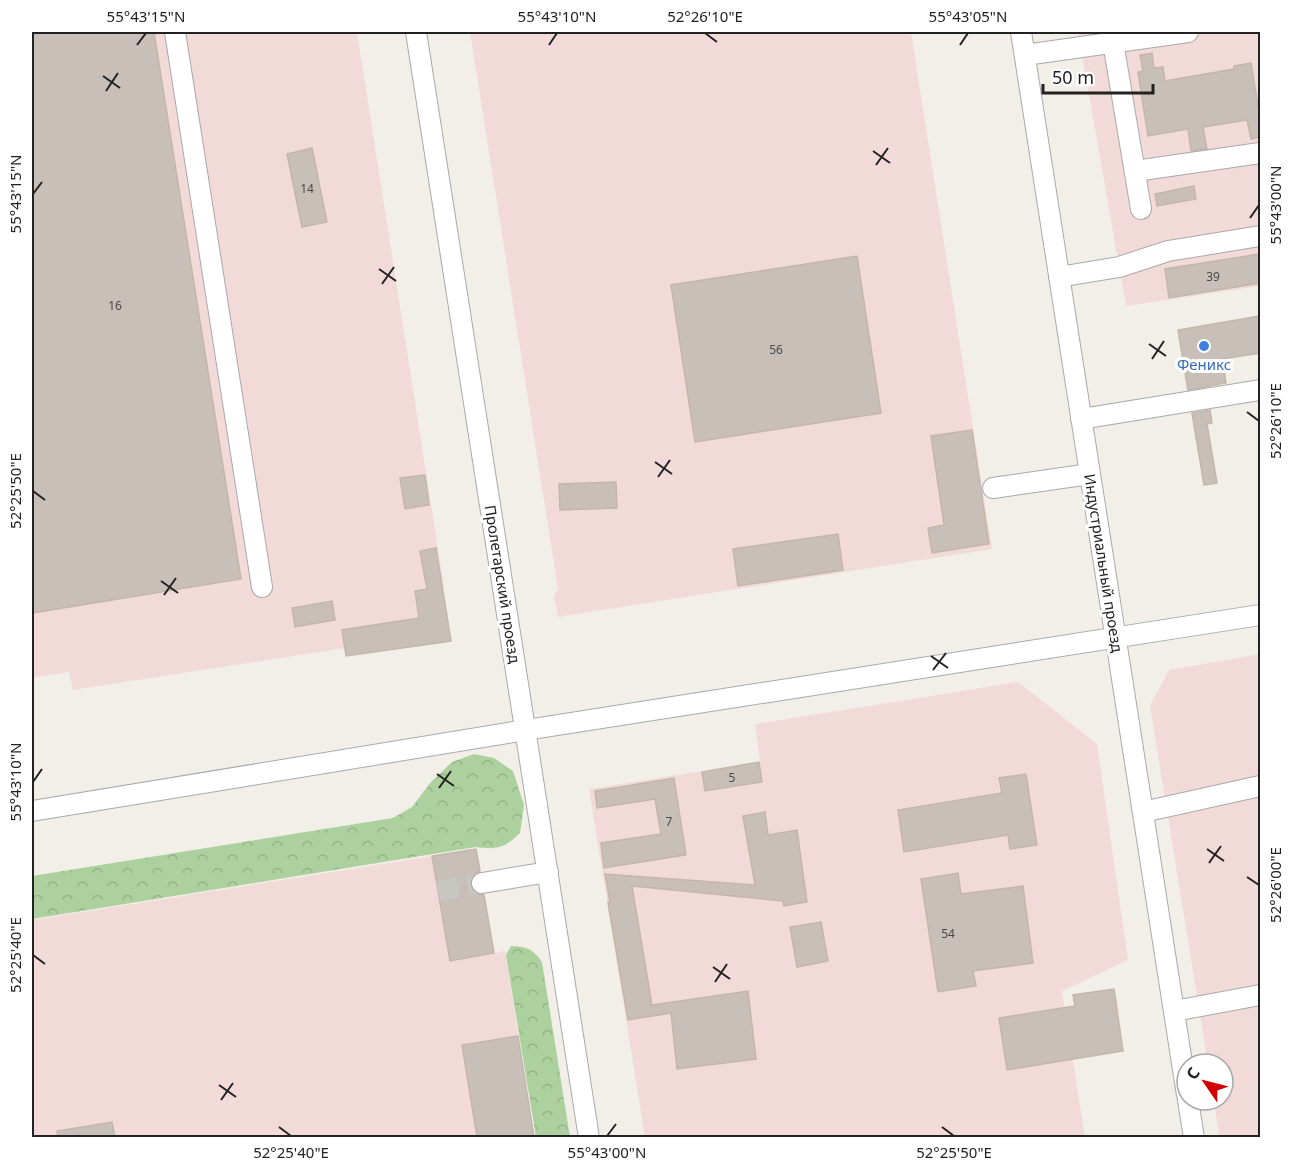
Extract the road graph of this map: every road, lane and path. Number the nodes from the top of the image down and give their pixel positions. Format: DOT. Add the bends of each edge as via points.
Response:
graph roads {
  1 [pos="175,32"];
  2 [pos="416,32"];
  3 [pos="1021,32"];
  4 [pos="1188,32"];
  5 [pos="1113,42"];
  6 [pos="1025,55"];
  7 [pos="1260,153"];
  8 [pos="1134,171"];
  9 [pos="1141,209"];
  10 [pos="1260,236"];
  11 [pos="1059,277"];
  12 [pos="1260,390"];
  13 [pos="1081,418"];
  14 [pos="1090,474"];
  15 [pos="993,488"];
  16 [pos="262,587"];
  17 [pos="1260,615"];
  18 [pos="1116,637"];
  19 [pos="526,730"];
  20 [pos="1260,786"];
  21 [pos="32,811"];
  22 [pos="1143,812"];
  23 [pos="548,872"];
  24 [pos="482,883"];
  25 [pos="1260,995"];
  26 [pos="1174,1011"];
  27 [pos="1180,1052"];
  28 [pos="1190,1112"];
  29 [pos="589,1137"];
  30 [pos="1194,1137"];
  1 -- 16 [label="street"];
  2 -- 19 [label="street, Пролетарский проезд"];
  3 -- 6 [label="street, Индустриальный проезд"];
  4 -- 5 [label="street"];
  5 -- 6 [label="street"];
  5 -- 8 [label="street"];
  6 -- 11 [label="street, Индустриальный проезд"];
  7 -- 8 [label="street"];
  8 -- 9 [label="street"];
  10 -- 11 [label="street" via="1168,251 1119,267"];
  11 -- 13 [label="street, Индустриальный проезд"];
  12 -- 13 [label="street"];
  13 -- 14 [label="street, Индустриальный проезд"];
  14 -- 15 [label="street"];
  14 -- 18 [label="street, Индустриальный проезд"];
  17 -- 18 [label="street"];
  18 -- 19 [label="street"];
  18 -- 22 [label="street, Индустриальный проезд"];
  19 -- 21 [label="street"];
  19 -- 23 [label="street, Пролетарский проезд"];
  20 -- 22 [label="street"];
  22 -- 26 [label="street, Индустриальный проезд"];
  23 -- 24 [label="street"];
  23 -- 29 [label="street, Пролетарский проезд"];
  25 -- 26 [label="street"];
  26 -- 27 [label="street, Индустриальный проезд"];
  28 -- 30 [label="street"];
}
